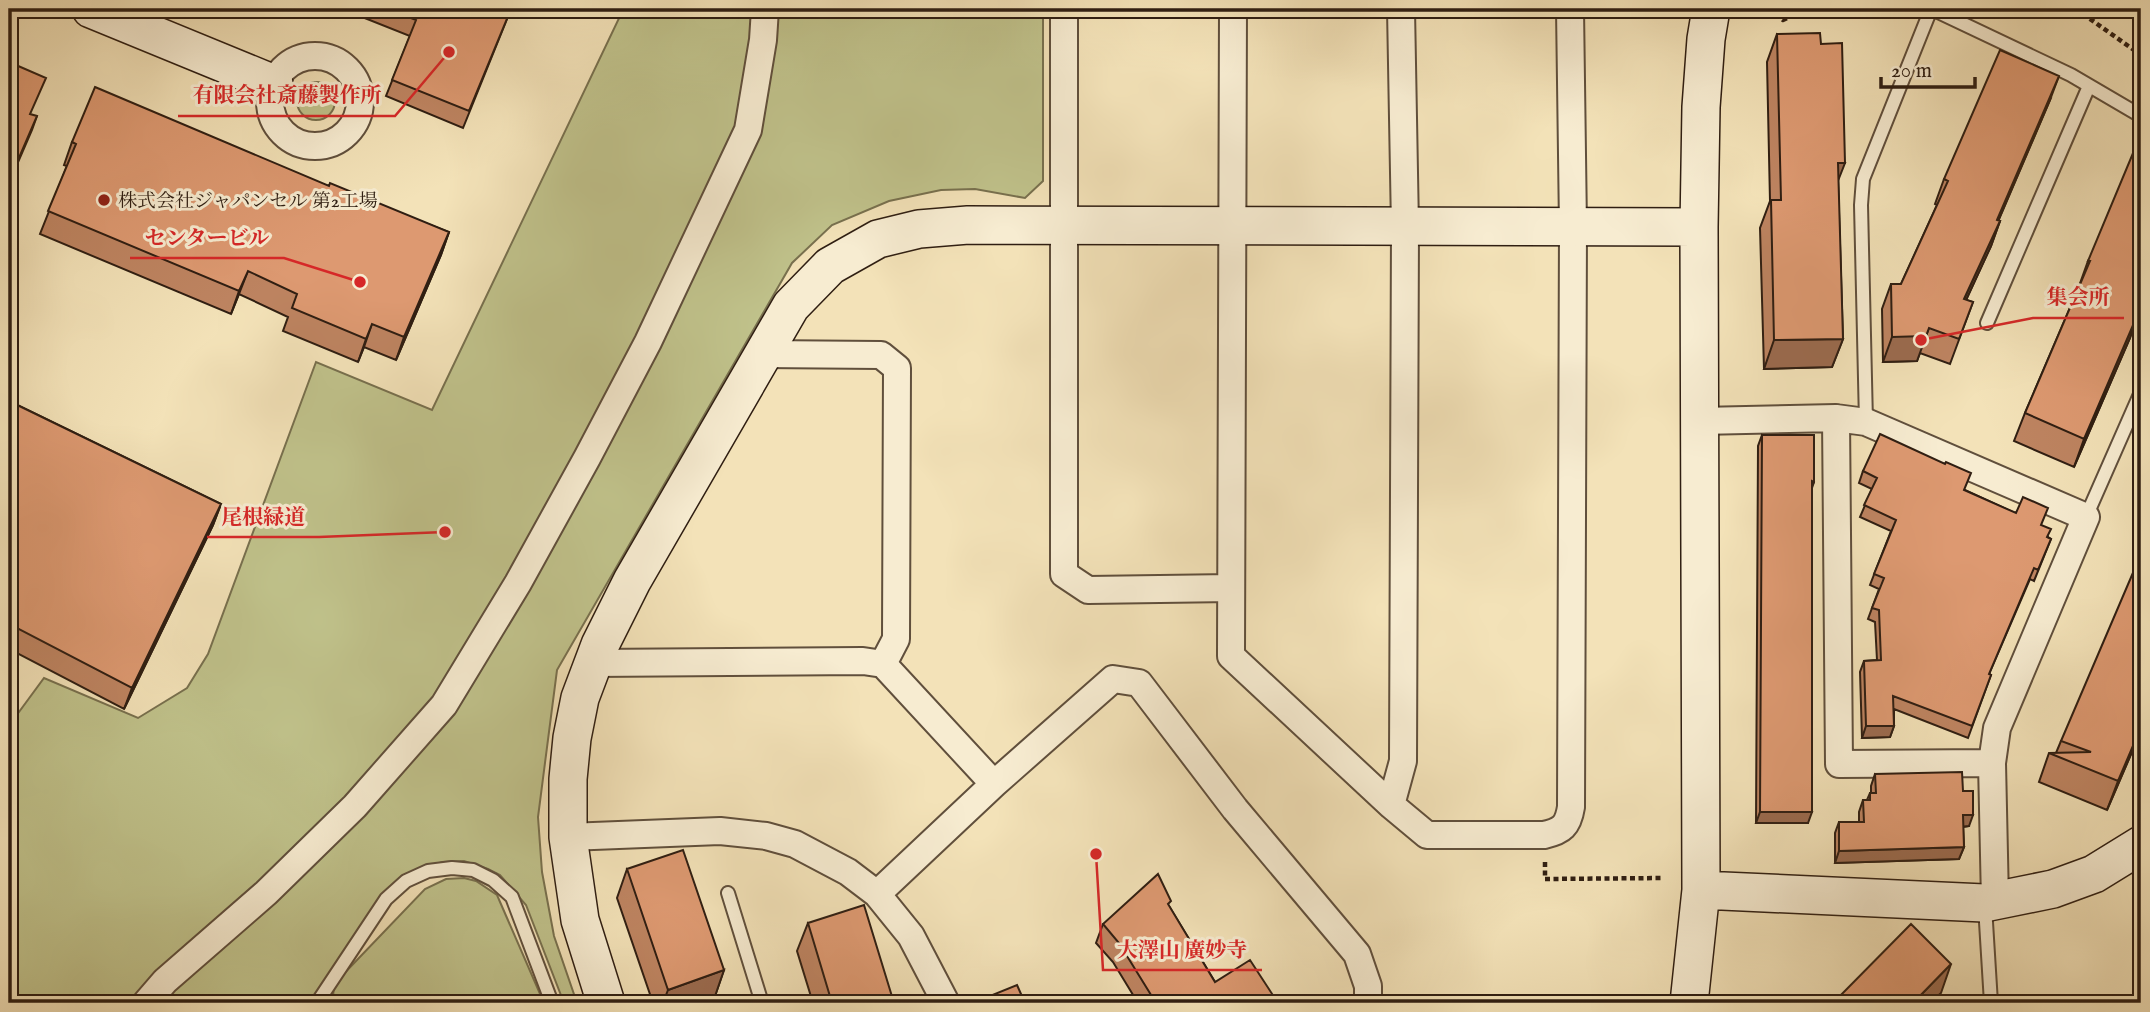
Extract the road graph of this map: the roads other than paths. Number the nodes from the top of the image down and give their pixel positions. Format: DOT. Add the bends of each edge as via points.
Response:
graph roads {
  1 [pos="90,9"];
  2 [pos="765,9"];
  3 [pos="1064,9"];
  4 [pos="1233,9"];
  5 [pos="1401,9"];
  6 [pos="1570,9"];
  7 [pos="1711,9"];
  8 [pos="1931,9"];
  9 [pos="274,84"];
  10 [pos="2089,86"];
  11 [pos="2141,116"];
  12 [pos="1064,226"];
  13 [pos="1231,226"];
  14 [pos="1405,227"];
  15 [pos="1573,227"];
  16 [pos="1699,227"];
  17 [pos="1987,323"];
  18 [pos="762,355"];
  19 [pos="2141,392"];
  20 [pos="1836,418"];
  21 [pos="1700,421"];
  22 [pos="1866,422"];
  23 [pos="2085,517"];
  24 [pos="1231,588"];
  25 [pos="593,663"];
  26 [pos="883,664"];
  27 [pos="1992,763"];
  28 [pos="994,784"];
  29 [pos="1391,806"];
  30 [pos="568,836"];
  31 [pos="2141,845"];
  32 [pos="1700,890"];
  33 [pos="728,893"];
  34 [pos="877,894"];
  35 [pos="1990,902"];
  36 [pos="146,1003"];
  37 [pos="317,1003"];
  38 [pos="552,1003"];
  39 [pos="606,1003"];
  40 [pos="762,1003"];
  41 [pos="946,1003"];
  42 [pos="1368,1003"];
  43 [pos="1689,1003"];
  44 [pos="1990,1003"];
  1 -- 9 [label="street"];
  2 -- 36 [label="street" via="748,130 648,342 518,583 444,705 355,806"];
  3 -- 12 [label="street"];
  4 -- 13 [label="street"];
  5 -- 14 [label="street"];
  6 -- 15 [label="street"];
  7 -- 16 [label="street" via="1701,107"];
  8 -- 10 [label="lane"];
  8 -- 22 [label="lane" via="1863,179"];
  10 -- 11 [label="lane"];
  10 -- 17 [label="lane"];
  12 -- 13 [label="street"];
  12 -- 18 [label="street" via="968,225 919,229 878,239 830,266 791,306"];
  12 -- 24 [label="street" via="1064,574 1088,590"];
  13 -- 14 [label="street"];
  13 -- 24 [label="street"];
  14 -- 15 [label="street"];
  14 -- 29 [label="street" via="1403,761"];
  15 -- 16 [label="street"];
  15 -- 29 [label="street" via="1569,822 1559,832 1544,835 1427,835"];
  16 -- 21 [label="street"];
  18 -- 25 [label="street" via="632,581"];
  18 -- 26 [label="street" via="881,355 897,368 896,639"];
  19 -- 23 [label="lane"];
  20 -- 21 [label="street"];
  20 -- 22 [label="street"];
  20 -- 27 [label="street" via="1839,764"];
  21 -- 32 [label="street"];
  22 -- 23 [label="street"];
  23 -- 27 [label="street" via="1997,728"];
  24 -- 29 [label="street" via="1231,656"];
  25 -- 26 [label="street"];
  25 -- 30 [label="street" via="572,738"];
  26 -- 28 [label="street"];
  27 -- 35 [label="street"];
  28 -- 34 [label="street"];
  28 -- 42 [label="street" via="1112,679 1139,683 1235,809 1357,954 1368,986"];
  30 -- 34 [label="street" via="720,831 766,836 820,856"];
  30 -- 39 [label="street" via="580,919"];
  31 -- 35 [label="street" via="2094,874 2053,889"];
  32 -- 35 [label="street"];
  32 -- 43 [label="street"];
  33 -- 40 [label="lane"];
  34 -- 41 [label="street" via="911,936"];
  35 -- 44 [label="lane"];
  37 -- 38 [label="lane" via="386,900 406,881 428,871 452,868 473,870 512,897"];
}
